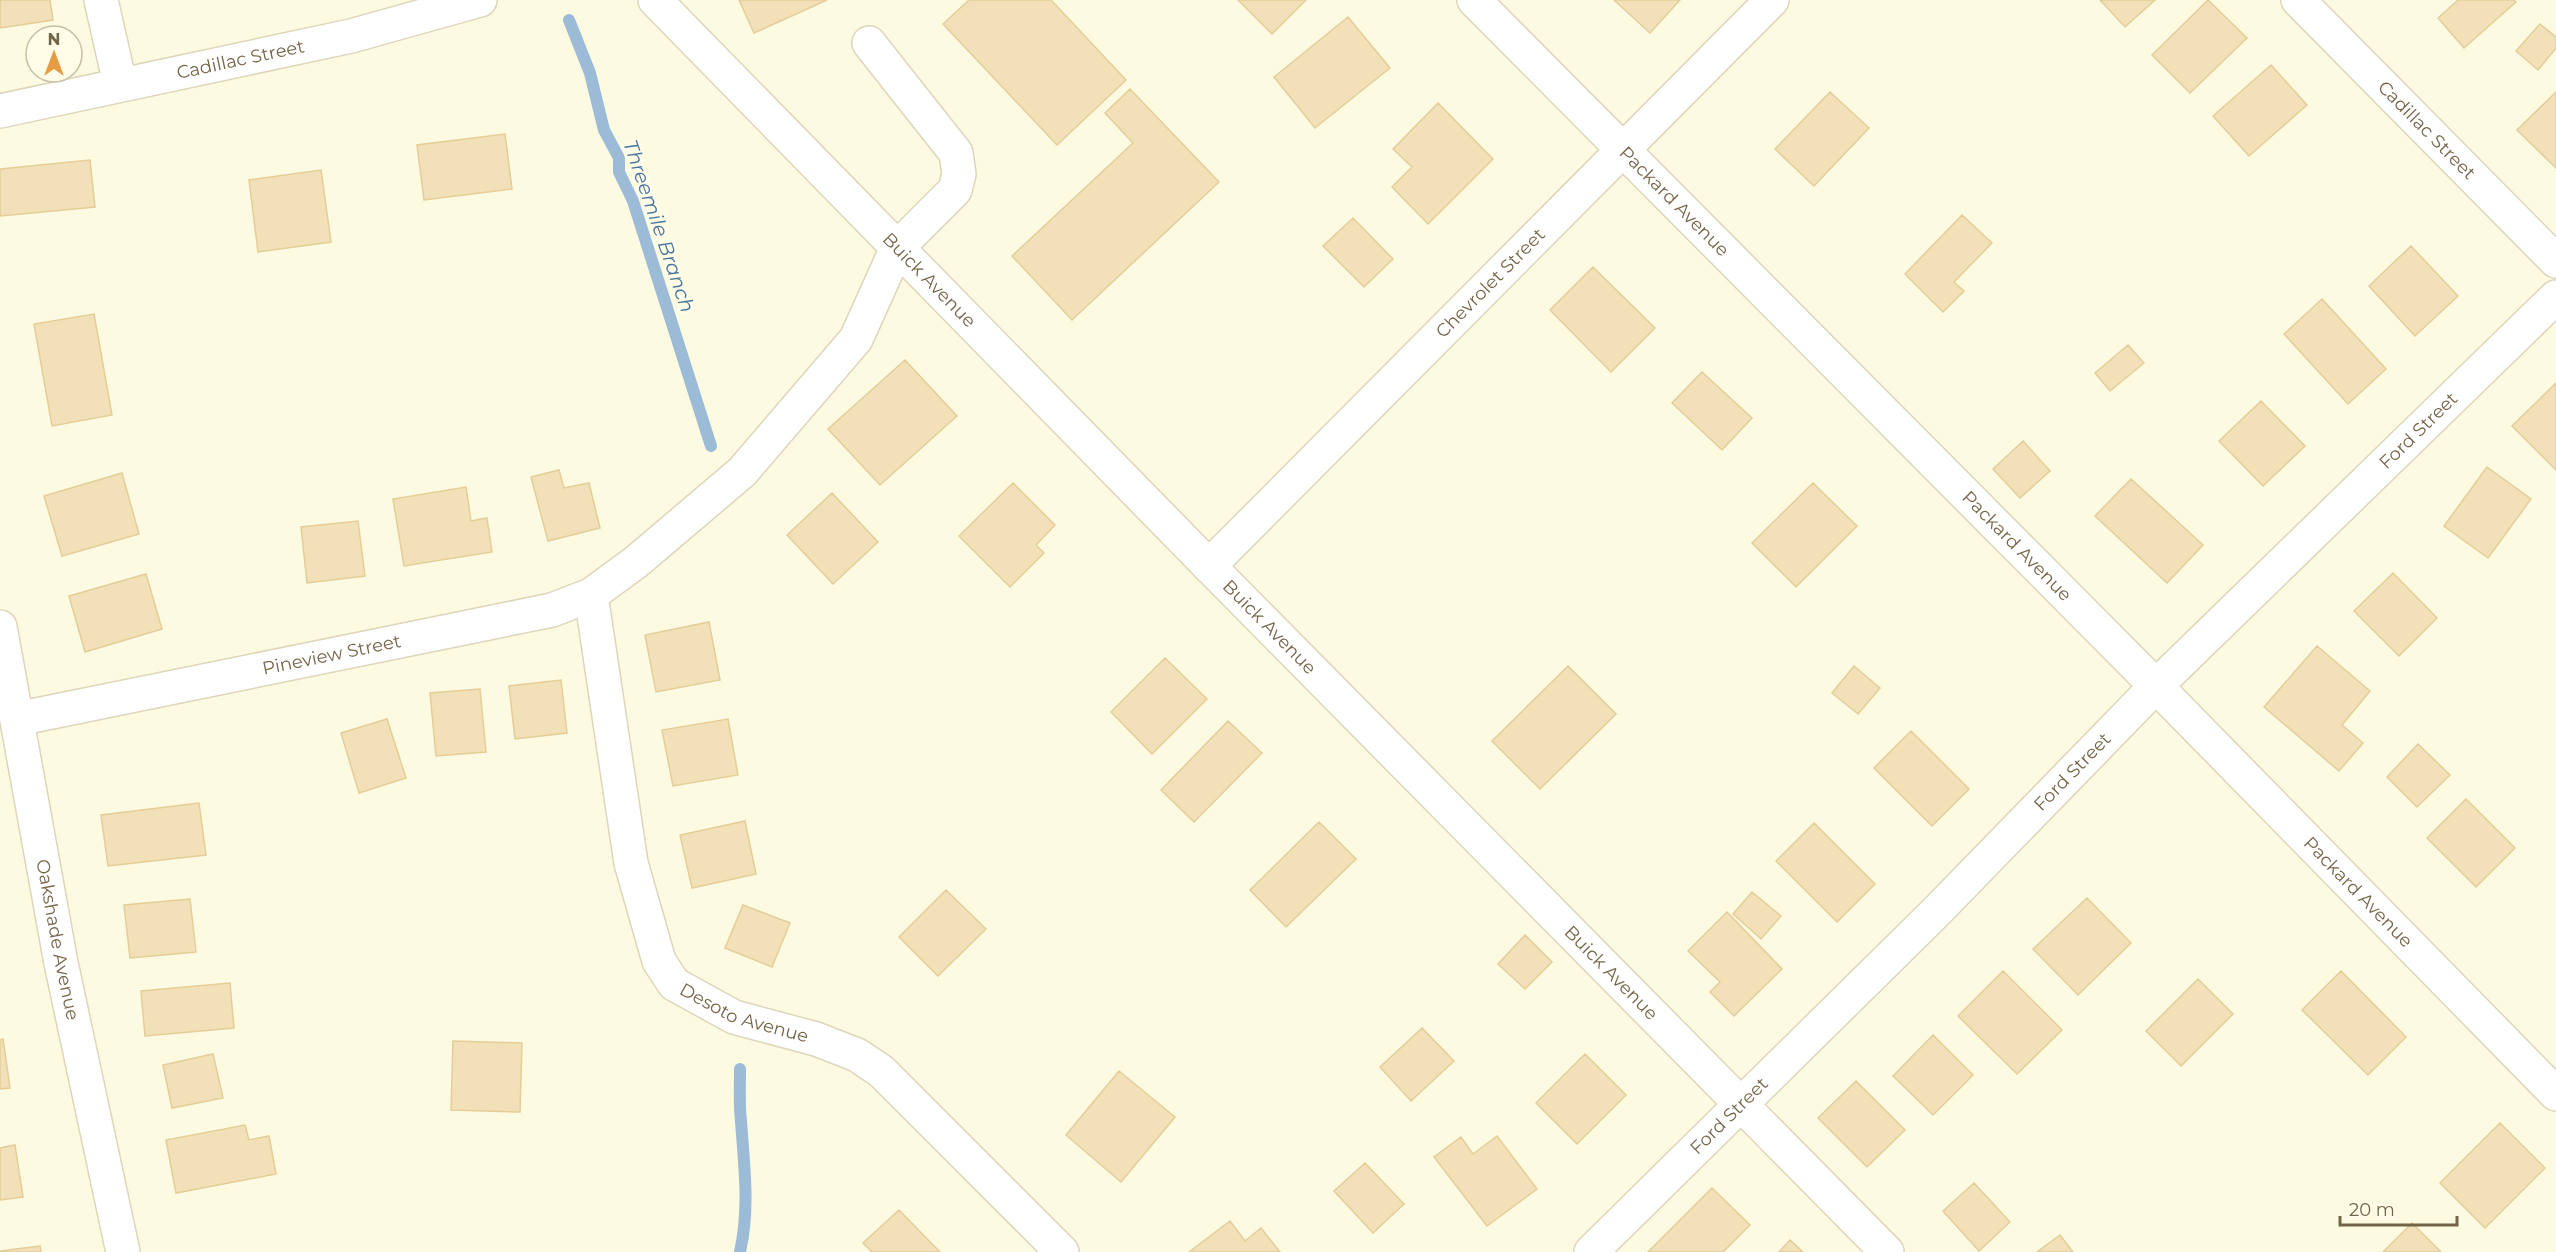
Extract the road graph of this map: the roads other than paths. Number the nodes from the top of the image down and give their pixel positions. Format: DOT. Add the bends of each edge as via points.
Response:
graph roads {
  1 [pos="101,0"];
  2 [pos="480,0"];
  3 [pos="655,0"];
  4 [pos="1474,0"];
  5 [pos="1772,0"];
  6 [pos="2298,0"];
  7 [pos="869,43"];
  8 [pos="120,84"];
  9 [pos="0,111"];
  10 [pos="1622,150"];
  11 [pos="897,248"];
  12 [pos="2556,261"];
  13 [pos="2556,297"];
  14 [pos="1209,566"];
  15 [pos="591,595"];
  16 [pos="0,627"];
  17 [pos="2156,686"];
  18 [pos="17,719"];
  19 [pos="2556,1094"];
  20 [pos="1741,1105"];
  21 [pos="123,1252"];
  22 [pos="1062,1252"];
  23 [pos="1592,1252"];
  24 [pos="1887,1252"];
  1 -- 8 [label="street"];
  2 -- 8 [label="street, Cadillac Street" via="351,36"];
  3 -- 11 [label="street, Buick Avenue"];
  4 -- 10 [label="street, Packard Avenue"];
  5 -- 10 [label="street, Chevrolet Street"];
  6 -- 12 [label="street, Cadillac Street"];
  7 -- 11 [label="street" via="956,153 959,174 956,190"];
  8 -- 9 [label="street, Cadillac Street"];
  10 -- 14 [label="street, Chevrolet Street"];
  10 -- 17 [label="street, Packard Avenue"];
  11 -- 14 [label="street, Buick Avenue"];
  11 -- 15 [label="street, Pineview Street" via="856,339 742,472"];
  13 -- 17 [label="street, Ford Street"];
  14 -- 20 [label="street, Buick Avenue"];
  15 -- 18 [label="street, Pineview Street" via="552,610"];
  15 -- 22 [label="street, Desoto Avenue" via="631,863 659,961 674,984 734,1017 816,1039 857,1055 881,1071"];
  16 -- 18 [label="street, Oakshade Avenue"];
  17 -- 19 [label="street, Packard Avenue"];
  17 -- 20 [label="street, Ford Street"];
  18 -- 21 [label="street, Oakshade Avenue" via="61,963"];
  20 -- 23 [label="street, Ford Street"];
  20 -- 24 [label="street, Buick Avenue"];
}
